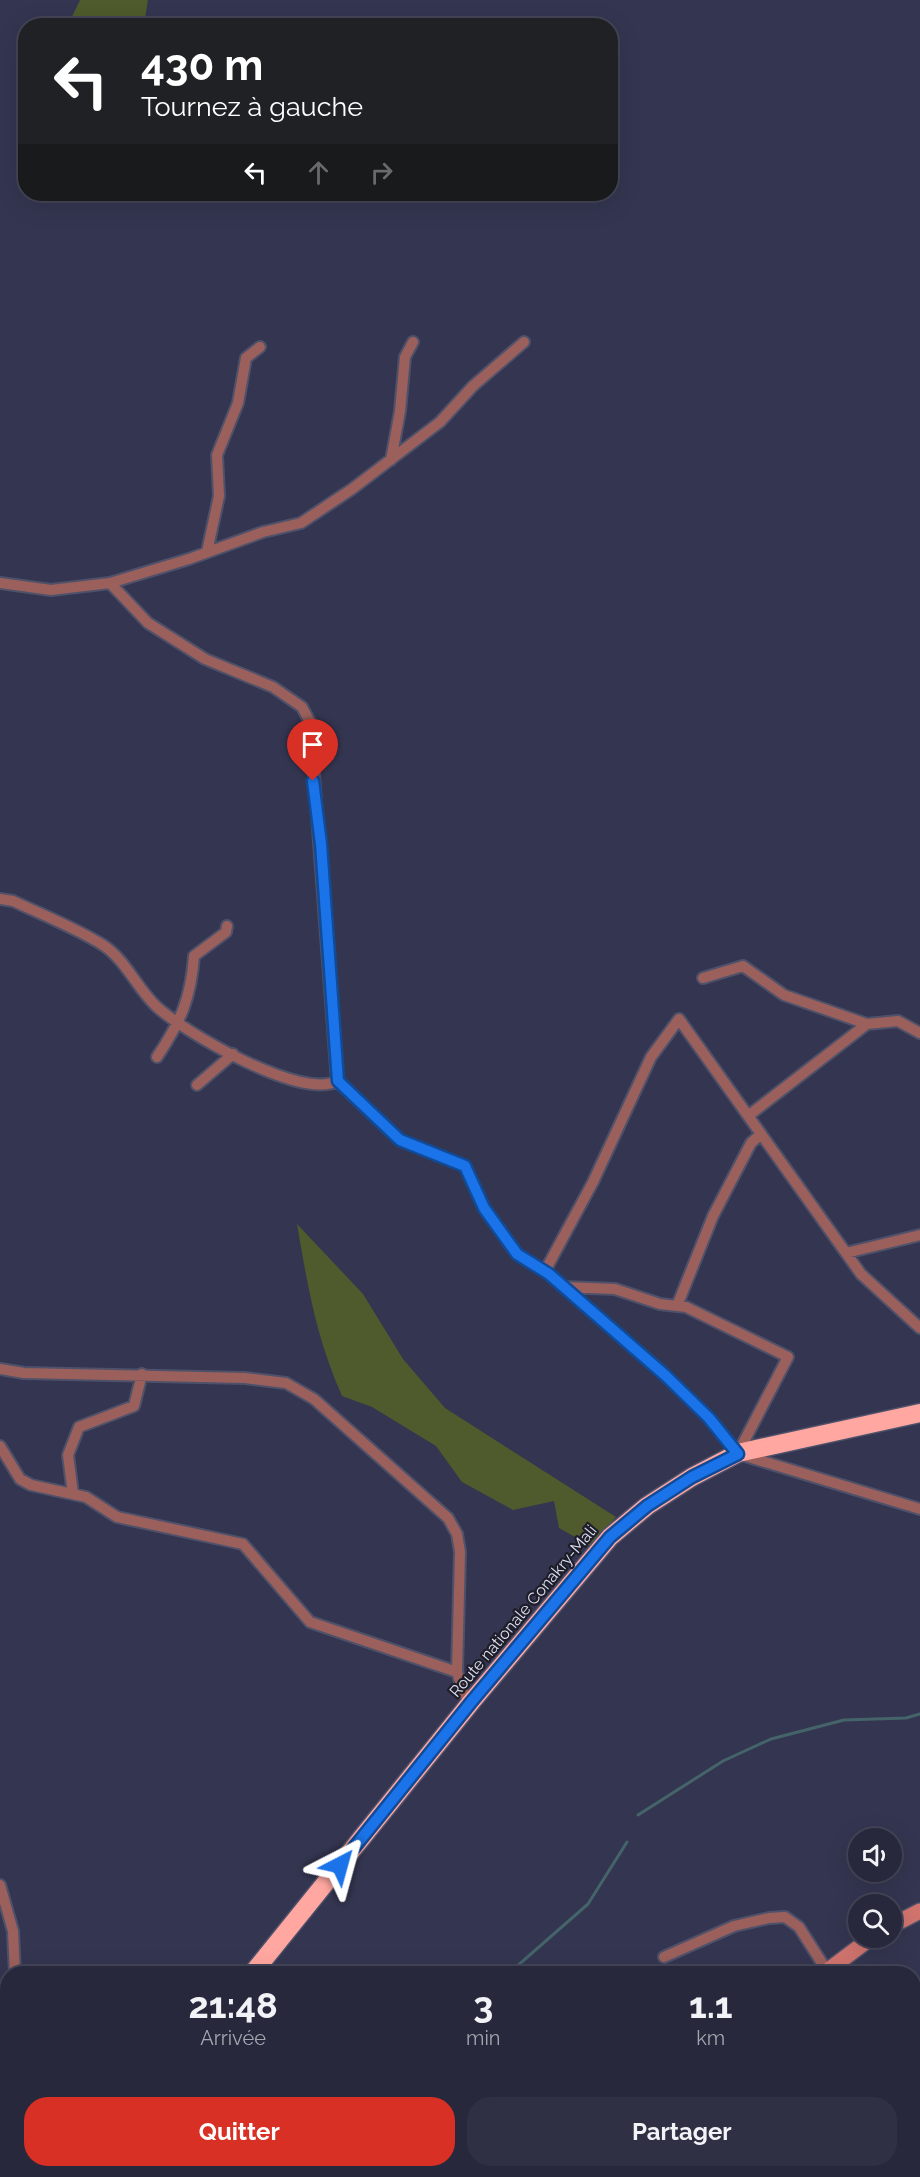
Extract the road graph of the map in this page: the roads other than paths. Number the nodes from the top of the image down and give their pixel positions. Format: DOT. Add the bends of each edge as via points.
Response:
graph roads {
  1 [pos="413,342"];
  2 [pos="524,342"];
  3 [pos="260,347"];
  4 [pos="391,460"];
  5 [pos="207,552"];
  6 [pos="0,583"];
  7 [pos="110,584"];
  8 [pos="0,899"];
  9 [pos="227,926"];
  10 [pos="703,978"];
  11 [pos="867,1024"];
  12 [pos="179,1025"];
  13 [pos="920,1033"];
  14 [pos="233,1054"];
  15 [pos="157,1057"];
  16 [pos="338,1081"];
  17 [pos="197,1085"];
  18 [pos="748,1116"];
  19 [pos="761,1134"];
  20 [pos="920,1235"];
  21 [pos="846,1253"];
  22 [pos="545,1271"];
  23 [pos="564,1287"];
  24 [pos="677,1306"];
  25 [pos="920,1328"];
  26 [pos="0,1369"];
  27 [pos="142,1374"];
  28 [pos="920,1413"];
  29 [pos="0,1446"];
  30 [pos="738,1454"];
  31 [pos="73,1494"];
  32 [pos="920,1509"];
  33 [pos="457,1672"];
  34 [pos="472,1701"];
  35 [pos="0,1885"];
  36 [pos="920,1911"];
  37 [pos="902,1920"];
  38 [pos="858,1948"];
  39 [pos="664,1957"];
  40 [pos="15,1966"];
  41 [pos="258,1966"];
  42 [pos="822,1966"];
  43 [pos="835,1966"];
  1 -- 4 [label="street" via="405,357"];
  2 -- 4 [label="street" via="473,386 440,422"];
  3 -- 5 [label="street" via="246,358 238,403 217,455 219,496"];
  4 -- 5 [label="street" via="301,523"];
  5 -- 7 [label="street"];
  6 -- 7 [label="street" via="51,590"];
  7 -- 16 [label="street" via="148,623 205,659 273,687 302,707 310,722"];
  8 -- 12 [label="street" via="13,901 105,946 155,1005"];
  9 -- 12 [label="street" via="226,932 194,956 192,982"];
  10 -- 11 [label="street" via="743,966 784,995"];
  11 -- 13 [label="street" via="898,1021"];
  11 -- 18 [label="street"];
  12 -- 14 [label="street"];
  12 -- 15 [label="street"];
  14 -- 16 [label="street" via="305,1084 327,1087"];
  14 -- 17 [label="street"];
  16 -- 22 [label="street" via="400,1140 465,1166 484,1208 517,1254"];
  18 -- 19 [label="street"];
  18 -- 22 [label="street" via="679,1019 651,1057 594,1182"];
  19 -- 21 [label="street"];
  19 -- 24 [label="street" via="751,1143 713,1216"];
  20 -- 21 [label="street"];
  21 -- 25 [label="street" via="861,1274"];
  22 -- 23 [label="street"];
  23 -- 24 [label="street" via="615,1288"];
  23 -- 30 [label="street" via="666,1376 709,1418"];
  24 -- 30 [label="street" via="788,1357"];
  26 -- 27 [label="street" via="24,1373"];
  27 -- 31 [label="street" via="134,1406 79,1427 68,1455"];
  27 -- 33 [label="street" via="286,1383 314,1399 448,1518 457,1534 460,1552"];
  28 -- 30 [label="highway, Route nationale Conakry-Mali"];
  29 -- 31 [label="street" via="20,1479"];
  30 -- 32 [label="street"];
  30 -- 34 [label="highway, Route nationale Conakry-Mali" via="647,1506 610,1537"];
  31 -- 33 [label="street" via="86,1497 117,1517 243,1544 310,1622"];
  33 -- 34 [label="street" via="464,1694"];
  34 -- 41 [label="highway, Route nationale Conakry-Mali"];
  35 -- 40 [label="street" via="13,1931"];
  36 -- 37 [label="street"];
  38 -- 43 [label="street"];
  39 -- 42 [label="street" via="734,1926 785,1917 799,1927"];
}
